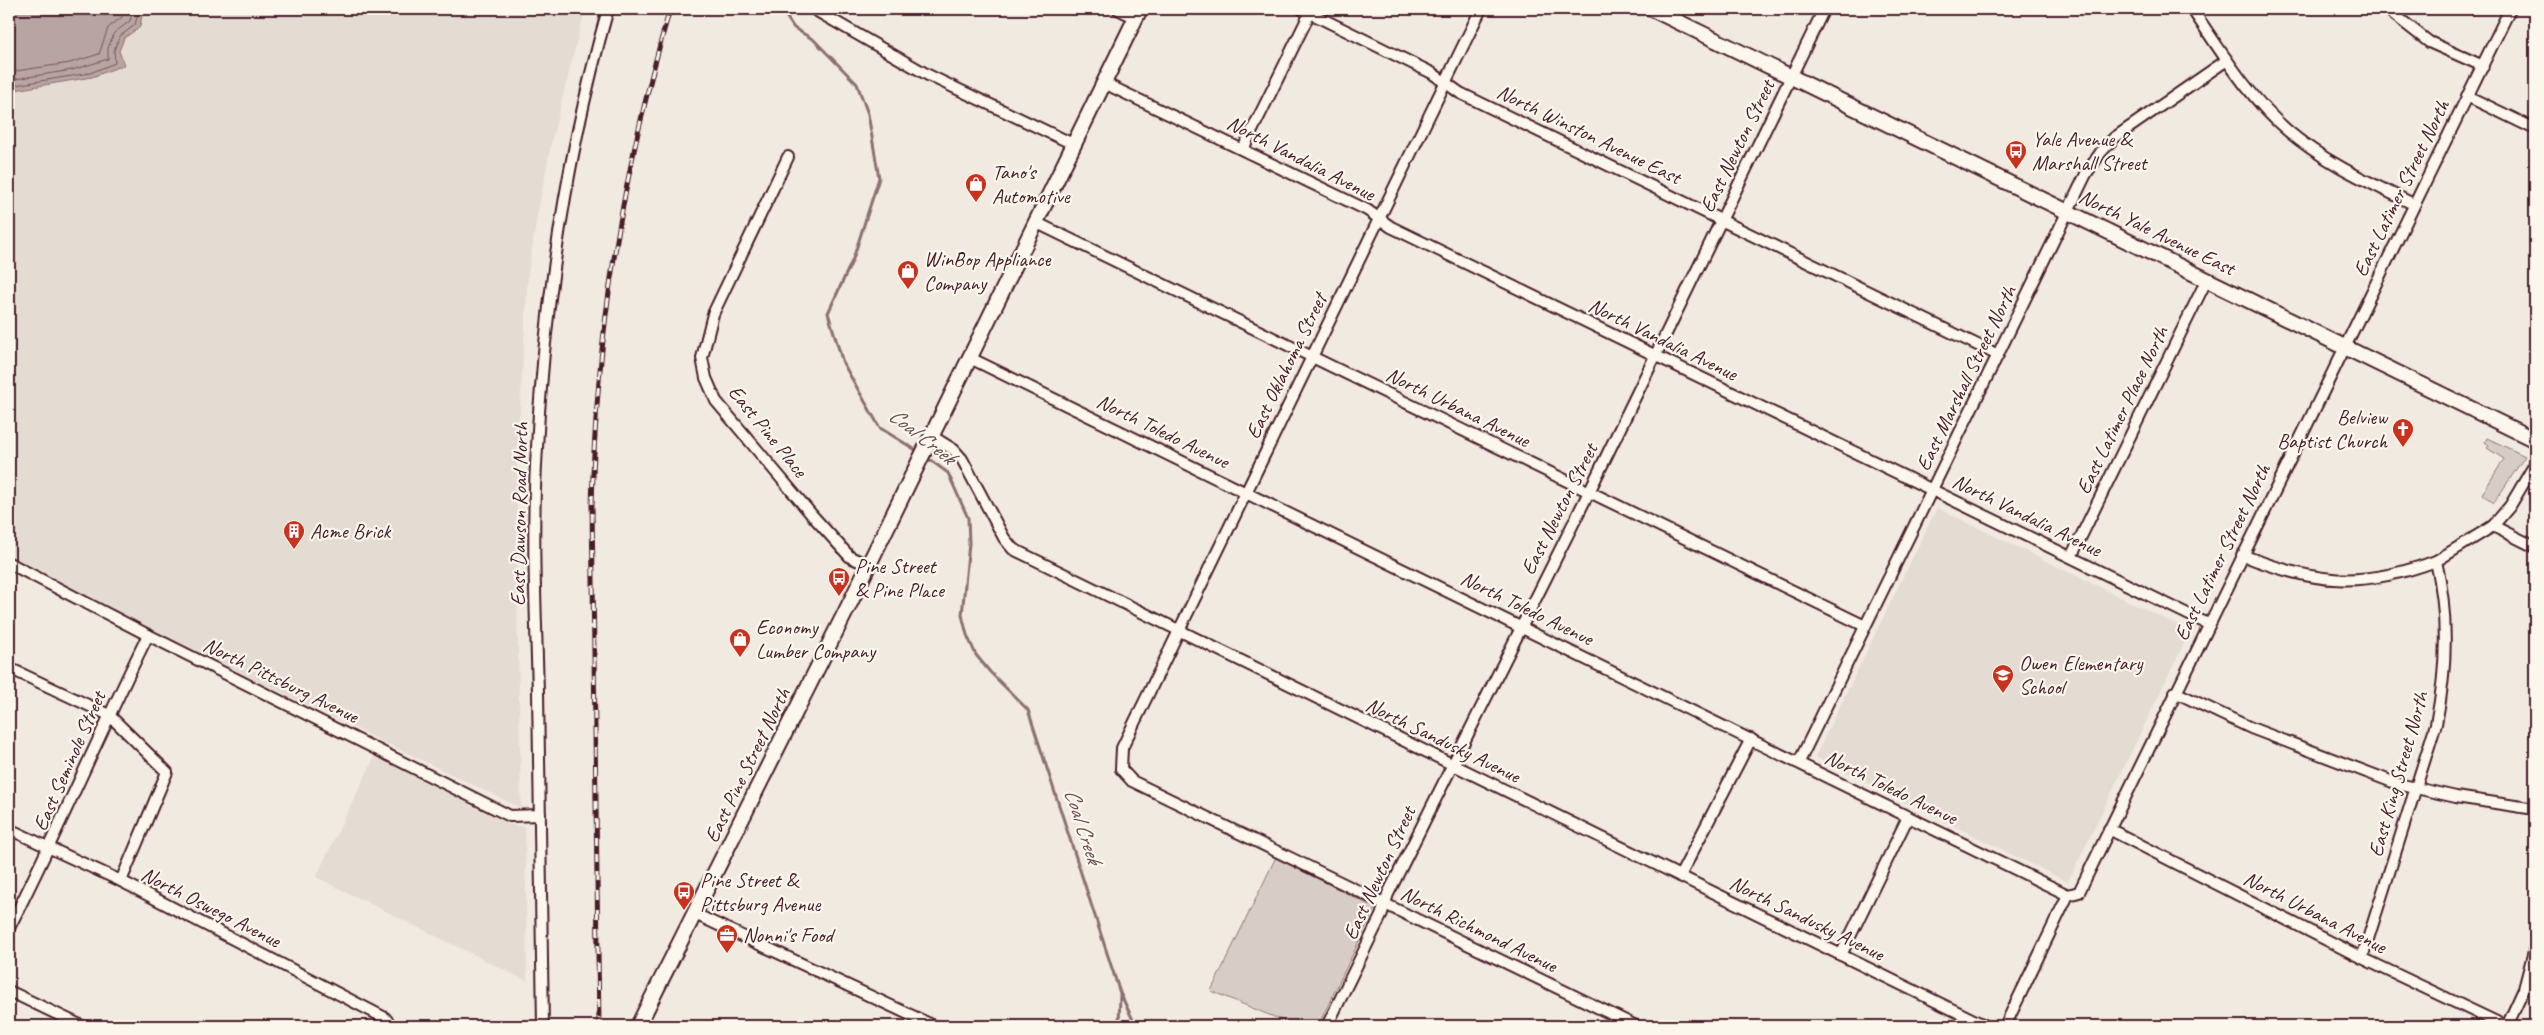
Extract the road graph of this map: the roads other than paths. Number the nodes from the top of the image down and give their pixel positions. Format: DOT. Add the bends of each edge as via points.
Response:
graph roads {
  1 [pos="608,9"];
  2 [pos="1118,9"];
  3 [pos="1481,9"];
  4 [pos="1652,9"];
  5 [pos="1824,9"];
  6 [pos="2192,9"];
  7 [pos="2387,9"];
  8 [pos="2510,9"];
  9 [pos="815,10"];
  10 [pos="1308,10"];
  11 [pos="1138,13"];
  12 [pos="2227,60"];
  13 [pos="2482,66"];
  14 [pos="1791,77"];
  15 [pos="1446,82"];
  16 [pos="1104,83"];
  17 [pos="2467,96"];
  18 [pos="2535,129"];
  19 [pos="1073,144"];
  20 [pos="1243,149"];
  21 [pos="788,157"];
  22 [pos="2413,204"];
  23 [pos="2068,211"];
  24 [pos="1380,219"];
  25 [pos="1722,220"];
  26 [pos="1035,222"];
  27 [pos="2207,279"];
  28 [pos="2344,346"];
  29 [pos="1998,355"];
  30 [pos="1655,356"];
  31 [pos="968,357"];
  32 [pos="1311,357"];
  33 [pos="929,438"];
  34 [pos="2535,440"];
  35 [pos="2535,464"];
  36 [pos="1932,491"];
  37 [pos="1246,492"];
  38 [pos="1589,492"];
  39 [pos="2493,526"];
  40 [pos="2535,547"];
  41 [pos="2242,554"];
  42 [pos="2071,557"];
  43 [pos="2436,560"];
  44 [pos="9,563"];
  45 [pos="868,565"];
  46 [pos="2208,624"];
  47 [pos="1521,626"];
  48 [pos="1865,626"];
  49 [pos="1178,630"];
  50 [pos="148,636"];
  51 [pos="9,668"];
  52 [pos="2175,692"];
  53 [pos="108,715"];
  54 [pos="1751,739"];
  55 [pos="1799,762"];
  56 [pos="1452,765"];
  57 [pos="1121,769"];
  58 [pos="2415,788"];
  59 [pos="2535,809"];
  60 [pos="540,815"];
  61 [pos="1908,816"];
  62 [pos="9,829"];
  63 [pos="2109,829"];
  64 [pos="50,849"];
  65 [pos="1680,876"];
  66 [pos="121,881"];
  67 [pos="2068,896"];
  68 [pos="1385,904"];
  69 [pos="695,914"];
  70 [pos="9,928"];
  71 [pos="2535,947"];
  72 [pos="1840,955"];
  73 [pos="2362,958"];
  74 [pos="9,991"];
  75 [pos="82,1026"];
  76 [pos="392,1026"];
  77 [pos="543,1026"];
  78 [pos="638,1026"];
  79 [pos="934,1026"];
  80 [pos="1327,1026"];
  81 [pos="1636,1026"];
  82 [pos="1986,1026"];
  83 [pos="2005,1026"];
  84 [pos="2506,1026"];
  1 -- 60 [label="street, East Dawson Road North" via="586,90 571,165 550,296 540,406 536,468 536,587"];
  2 -- 11 [label="street"];
  3 -- 15 [label="street, East Oklahoma Street"];
  4 -- 14 [label="main road, North Yale Avenue East"];
  5 -- 14 [label="street, East Newton Street"];
  6 -- 12 [label="street"];
  7 -- 13 [label="street" via="2428,42"];
  8 -- 13 [label="street, East Latimer Street North"];
  9 -- 19 [label="street" via="928,76"];
  10 -- 15 [label="street, North Winston Avenue East"];
  10 -- 20 [label="street"];
  11 -- 16 [label="main road, East Pine Street North"];
  12 -- 22 [label="street" via="2264,107 2289,132 2326,158"];
  12 -- 23 [label="street, East Marshall Street North" via="2114,138 2086,174"];
  13 -- 17 [label="street, East Latimer Street North"];
  14 -- 23 [label="main road, North Yale Avenue East"];
  14 -- 25 [label="street, East Newton Street"];
  15 -- 24 [label="street, East Oklahoma Street"];
  15 -- 25 [label="street, North Winston Avenue East" via="1460,92"];
  16 -- 19 [label="main road, East Pine Street North"];
  16 -- 20 [label="street, North Vandalia Avenue"];
  17 -- 18 [label="street"];
  17 -- 22 [label="street, East Latimer Street North"];
  19 -- 26 [label="main road, East Pine Street North"];
  20 -- 24 [label="street, North Vandalia Avenue"];
  21 -- 45 [label="street, East Pine Place" via="713,314 702,358 716,401 818,522 850,556"];
  22 -- 28 [label="street, East Latimer Street North"];
  23 -- 27 [label="main road, North Yale Avenue East"];
  23 -- 29 [label="street, East Marshall Street North"];
  24 -- 30 [label="street, North Vandalia Avenue"];
  24 -- 32 [label="street, East Oklahoma Street"];
  25 -- 29 [label="street, North Winston Avenue East"];
  25 -- 30 [label="street, East Newton Street"];
  26 -- 31 [label="main road, East Pine Street North"];
  26 -- 32 [label="street, North Urbana Avenue"];
  27 -- 28 [label="main road, North Yale Avenue East"];
  27 -- 42 [label="street, East Latimer Place North"];
  28 -- 34 [label="main road, North Yale Avenue East"];
  28 -- 41 [label="street, East Latimer Street North"];
  29 -- 36 [label="street, East Marshall Street North"];
  30 -- 36 [label="street, North Vandalia Avenue"];
  30 -- 38 [label="street, East Newton Street"];
  31 -- 33 [label="main road, East Pine Street North"];
  31 -- 37 [label="street, North Toledo Avenue"];
  32 -- 37 [label="street, East Oklahoma Street"];
  32 -- 38 [label="street, North Urbana Avenue"];
  33 -- 45 [label="main road, East Pine Street North"];
  33 -- 49 [label="street, North Sandusky Avenue" via="954,450 962,460 1013,549"];
  35 -- 39 [label="street" via="2510,506"];
  36 -- 42 [label="street, North Vandalia Avenue"];
  36 -- 48 [label="street, East Marshall Street North"];
  37 -- 47 [label="street, North Toledo Avenue"];
  37 -- 49 [label="street, East Oklahoma Street"];
  38 -- 47 [label="street, East Newton Street"];
  38 -- 48 [label="street, North Urbana Avenue"];
  39 -- 40 [label="street"];
  39 -- 43 [label="street"];
  41 -- 43 [label="street" via="2298,574 2350,581 2404,573"];
  41 -- 46 [label="street, East Latimer Street North"];
  42 -- 46 [label="street, North Vandalia Avenue"];
  43 -- 58 [label="street, East King Street North" via="2446,626 2446,659 2436,724"];
  44 -- 50 [label="street, North Pittsburg Avenue"];
  45 -- 69 [label="main road, East Pine Street North"];
  46 -- 52 [label="street, East Latimer Street North"];
  47 -- 54 [label="street, North Toledo Avenue"];
  47 -- 56 [label="street, East Newton Street"];
  48 -- 55 [label="street, East Marshall Street North"];
  49 -- 56 [label="street, North Sandusky Avenue"];
  49 -- 57 [label="street, East Oklahoma Street" via="1122,748"];
  50 -- 53 [label="street, East Seminole Street"];
  50 -- 60 [label="street, North Pittsburg Avenue" via="510,816"];
  51 -- 53 [label="street"];
  52 -- 58 [label="street" via="2251,728"];
  52 -- 63 [label="street, East Latimer Street North"];
  53 -- 64 [label="street, East Seminole Street"];
  53 -- 66 [label="street" via="167,772"];
  54 -- 55 [label="street, North Toledo Avenue"];
  54 -- 65 [label="street"];
  55 -- 61 [label="street, North Toledo Avenue"];
  56 -- 65 [label="street, North Sandusky Avenue"];
  56 -- 68 [label="street, East Newton Street"];
  57 -- 68 [label="street, North Richmond Avenue" via="1132,781"];
  58 -- 59 [label="street"];
  58 -- 73 [label="street, East King Street North"];
  60 -- 77 [label="street, East Dawson Road North"];
  61 -- 67 [label="street, North Toledo Avenue"];
  61 -- 72 [label="street"];
  62 -- 64 [label="street, North Oswego Avenue"];
  63 -- 67 [label="street, East Latimer Street North" via="2079,892"];
  63 -- 73 [label="street, North Urbana Avenue"];
  64 -- 66 [label="street, North Oswego Avenue"];
  64 -- 70 [label="street, East Seminole Street"];
  65 -- 72 [label="street, North Sandusky Avenue"];
  66 -- 76 [label="street, North Oswego Avenue" via="385,1018"];
  67 -- 83 [label="street, East Latimer Street North"];
  68 -- 80 [label="street, East Newton Street"];
  68 -- 81 [label="street, North Richmond Avenue"];
  69 -- 78 [label="main road, East Pine Street North"];
  69 -- 79 [label="street"];
  71 -- 84 [label="street" via="2524,989"];
  72 -- 82 [label="street, North Sandusky Avenue"];
  73 -- 84 [label="street, North Urbana Avenue"];
  74 -- 75 [label="street"];
}
